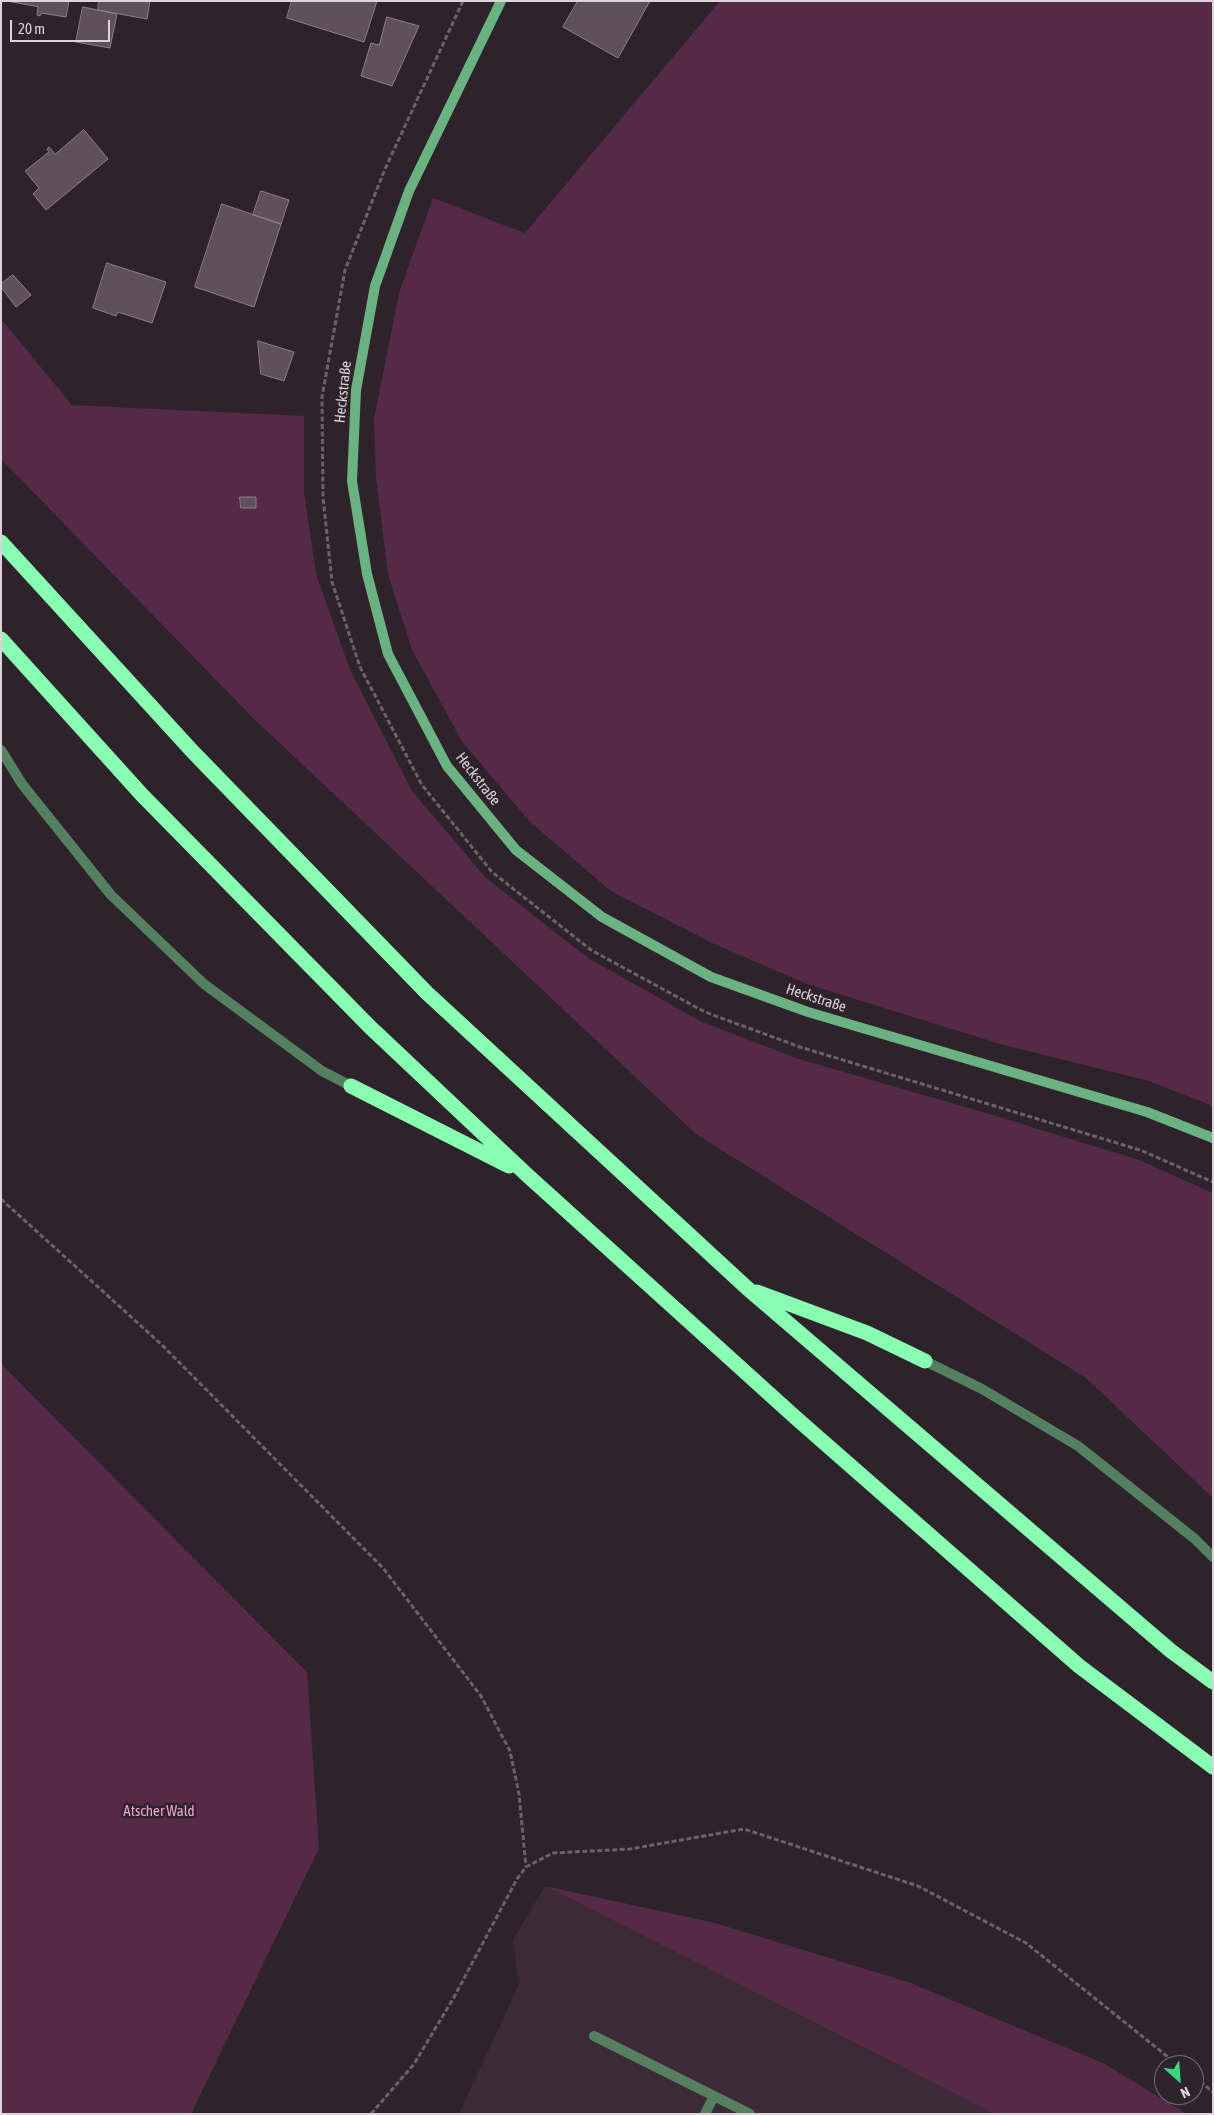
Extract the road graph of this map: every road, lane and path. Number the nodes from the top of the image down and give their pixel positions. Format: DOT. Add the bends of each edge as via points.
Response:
graph roads {
  1 [pos="463,1"];
  2 [pos="500,1"];
  3 [pos="1,542"];
  4 [pos="1,639"];
  5 [pos="1,750"];
  6 [pos="351,1086"];
  7 [pos="1213,1138"];
  8 [pos="526,1174"];
  9 [pos="1213,1182"];
  10 [pos="1,1199"];
  11 [pos="747,1288"];
  12 [pos="925,1361"];
  13 [pos="1213,1557"];
  14 [pos="1213,1682"];
  15 [pos="1213,1767"];
  16 [pos="526,1867"];
  17 [pos="594,2036"];
  18 [pos="1166,2055"];
  19 [pos="714,2096"];
  20 [pos="371,2114"];
  21 [pos="706,2114"];
  22 [pos="750,2114"];
  1 -- 9 [label="path" via="385,169 345,270 322,397 323,497 332,582 360,667 422,785 492,872 591,950 705,1012 800,1047 1140,1150"];
  2 -- 7 [label="main road, Heckstraße" via="409,190 375,286 356,390 352,480 367,574 388,654 447,766 516,850 602,917 711,977 808,1012 1147,1112"];
  3 -- 11 [label="highway" via="193,752 427,993"];
  4 -- 8 [label="highway" via="142,795 370,1027"];
  5 -- 6 [label="lane" via="22,784 111,895 204,984 322,1071"];
  6 -- 8 [label="highway"];
  8 -- 15 [label="highway" via="796,1418 1079,1666"];
  10 -- 16 [label="path" via="160,1344 383,1568 481,1696 510,1751 519,1794"];
  11 -- 12 [label="highway" via="867,1333"];
  11 -- 14 [label="highway" via="1171,1651"];
  12 -- 13 [label="lane" via="982,1389 1078,1446"];
  16 -- 18 [label="path" via="553,1853 630,1849 744,1829 918,1886 1026,1943"];
  16 -- 20 [label="path" via="414,2064"];
  17 -- 19 [label="lane"];
  19 -- 21 [label="lane"];
  19 -- 22 [label="lane"];
}
